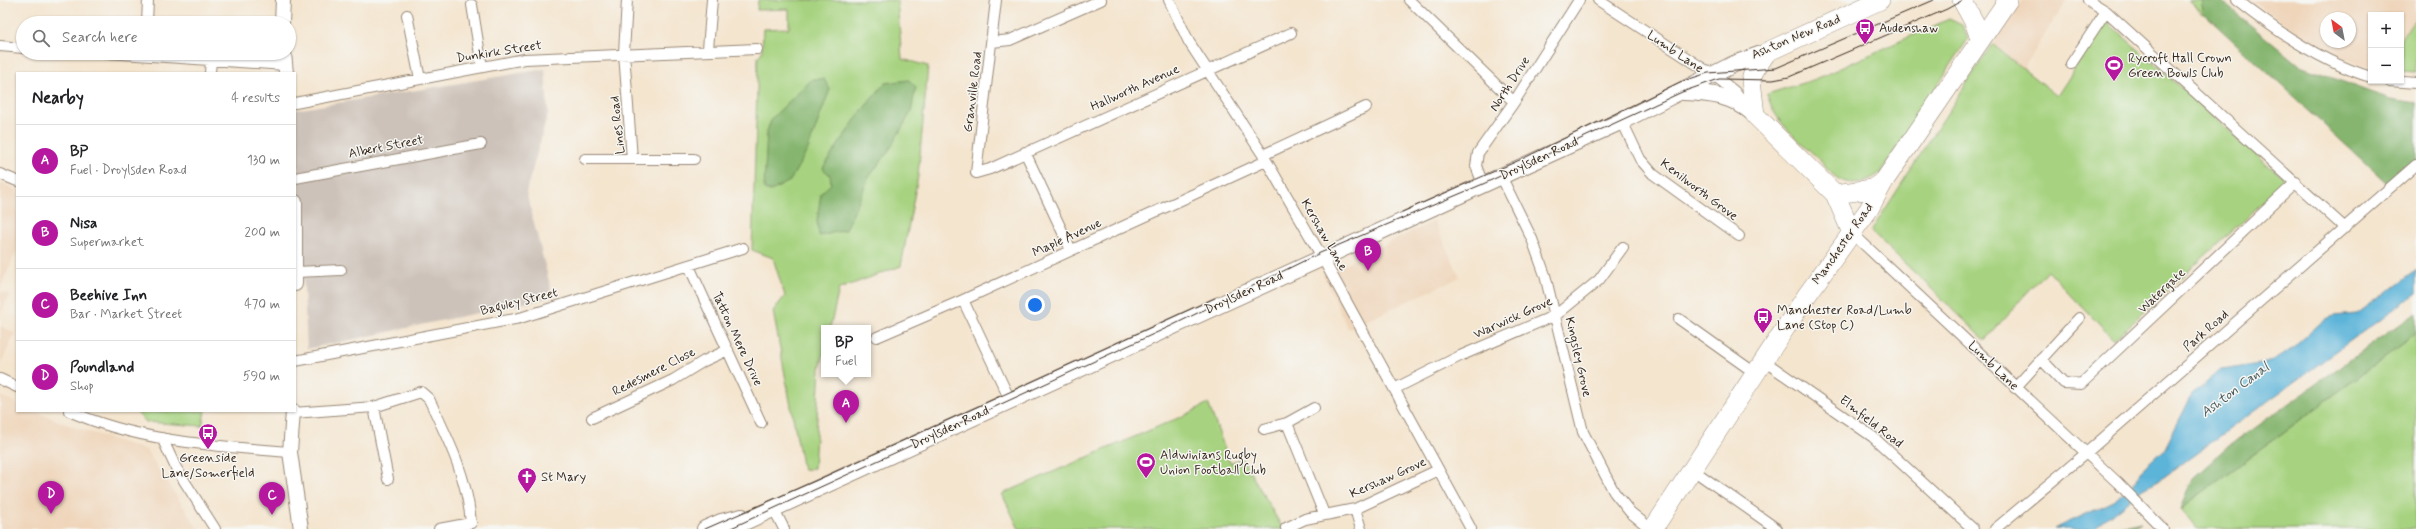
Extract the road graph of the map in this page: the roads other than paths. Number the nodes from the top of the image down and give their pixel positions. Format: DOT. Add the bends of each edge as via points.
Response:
graph roads {
  1 [pos="148,0"];
  2 [pos="283,0"];
  3 [pos="627,0"];
  4 [pos="712,0"];
  5 [pos="996,0"];
  6 [pos="1101,0"];
  7 [pos="1169,0"];
  8 [pos="1409,0"];
  9 [pos="1579,0"];
  10 [pos="1598,0"];
  11 [pos="1880,0"];
  12 [pos="1962,0"];
  13 [pos="2008,0"];
  14 [pos="2088,0"];
  15 [pos="2237,0"];
  16 [pos="472,5"];
  17 [pos="2106,11"];
  18 [pos="407,15"];
  19 [pos="147,16"];
  20 [pos="282,16"];
  21 [pos="1291,33"];
  22 [pos="1980,38"];
  23 [pos="992,42"];
  24 [pos="0,46"];
  25 [pos="16,47"];
  26 [pos="708,49"];
  27 [pos="757,49"];
  28 [pos="1767,52"];
  29 [pos="624,53"];
  30 [pos="211,60"];
  31 [pos="285,64"];
  32 [pos="2071,64"];
  33 [pos="482,67"];
  34 [pos="1206,70"];
  35 [pos="210,72"];
  36 [pos="1713,76"];
  37 [pos="2368,76"];
  38 [pos="420,79"];
  39 [pos="2404,82"];
  40 [pos="2416,83"];
  41 [pos="1682,92"];
  42 [pos="1514,102"];
  43 [pos="296,103"];
  44 [pos="1366,107"];
  45 [pos="1751,112"];
  46 [pos="1622,121"];
  47 [pos="481,144"];
  48 [pos="1025,152"];
  49 [pos="1264,158"];
  50 [pos="585,159"];
  51 [pos="632,159"];
  52 [pos="694,159"];
  53 [pos="2416,165"];
  54 [pos="990,169"];
  55 [pos="0,174"];
  56 [pos="1500,176"];
  57 [pos="296,178"];
  58 [pos="16,181"];
  59 [pos="1884,181"];
  60 [pos="2296,182"];
  61 [pos="1483,184"];
  62 [pos="1835,194"];
  63 [pos="2345,228"];
  64 [pos="1852,233"];
  65 [pos="1739,236"];
  66 [pos="1623,247"];
  67 [pos="743,248"];
  68 [pos="1071,250"];
  69 [pos="1322,257"];
  70 [pos="689,266"];
  71 [pos="341,270"];
  72 [pos="296,278"];
  73 [pos="964,300"];
  74 [pos="1556,315"];
  75 [pos="2079,318"];
  76 [pos="1679,319"];
  77 [pos="878,337"];
  78 [pos="728,350"];
  79 [pos="2041,359"];
  80 [pos="296,361"];
  81 [pos="1760,367"];
  82 [pos="0,379"];
  83 [pos="16,387"];
  84 [pos="2015,388"];
  85 [pos="1394,389"];
  86 [pos="1010,400"];
  87 [pos="374,406"];
  88 [pos="1314,408"];
  89 [pos="72,412"];
  90 [pos="293,412"];
  91 [pos="296,412"];
  92 [pos="592,418"];
  93 [pos="1287,422"];
  94 [pos="761,423"];
  95 [pos="1264,429"];
  96 [pos="162,438"];
  97 [pos="290,452"];
  98 [pos="2085,454"];
  99 [pos="1438,470"];
  100 [pos="1693,470"];
  101 [pos="388,478"];
  102 [pos="774,509"];
  103 [pos="1355,509"];
  104 [pos="1324,514"];
  105 [pos="1286,528"];
  106 [pos="216,529"];
  107 [pos="301,529"];
  108 [pos="439,529"];
  109 [pos="705,529"];
  110 [pos="729,529"];
  111 [pos="784,529"];
  112 [pos="1361,529"];
  113 [pos="1471,529"];
  114 [pos="1652,529"];
  115 [pos="1777,529"];
  116 [pos="1973,529"];
  117 [pos="1995,529"];
  118 [pos="2163,529"];
  1 -- 19 [label="street"];
  2 -- 20 [label="street"];
  3 -- 29 [label="street, Lines Road"];
  4 -- 26 [label="street"];
  5 -- 23 [label="street, Granville Road"];
  6 -- 23 [label="street" via="1010,40"];
  7 -- 34 [label="street, Kershaw Lane"];
  8 -- 42 [label="street"];
  9 -- 42 [label="street, North Drive"];
  10 -- 36 [label="street, Lumb Lane"];
  11 -- 28 [label="highway, Ashton New Road"];
  12 -- 22 [label="highway"];
  13 -- 22 [label="highway, Manchester Road"];
  14 -- 17 [label="street"];
  15 -- 37 [label="street" via="2312,51"];
  16 -- 33 [label="street"];
  17 -- 32 [label="street"];
  17 -- 60 [label="street"];
  18 -- 38 [label="street"];
  21 -- 34 [label="street, Hallworth Avenue"];
  22 -- 59 [label="highway, Manchester Road"];
  23 -- 54 [label="street, Granville Road" via="976,173"];
  24 -- 25 [label="street"];
  26 -- 27 [label="street, Dunkirk Street"];
  26 -- 29 [label="street, Dunkirk Street"];
  28 -- 36 [label="main road, Ashton New Road" via="1744,59"];
  28 -- 45 [label="highway" via="1751,80"];
  29 -- 33 [label="street, Dunkirk Street" via="525,59"];
  29 -- 51 [label="street, Lines Road"];
  30 -- 31 [label="street"];
  30 -- 35 [label="street"];
  33 -- 38 [label="street, Dunkirk Street"];
  34 -- 48 [label="street, Hallworth Avenue"];
  34 -- 49 [label="street, Kershaw Lane"];
  36 -- 41 [label="main road, Droylsden Road"];
  36 -- 45 [label="street, Lumb Lane" via="1735,92"];
  38 -- 43 [label="street, Dunkirk Street"];
  39 -- 40 [label="street"];
  41 -- 45 [label="main road, Lumb Lane" via="1721,95"];
  41 -- 46 [label="main road, Droylsden Road"];
  42 -- 61 [label="street, North Drive" via="1478,153 1476,166"];
  44 -- 49 [label="street, Maple Avenue"];
  45 -- 62 [label="highway, Lumb Lane"];
  46 -- 56 [label="main road, Droylsden Road"];
  46 -- 65 [label="street, Kenilworth Grove" via="1640,159 1653,174"];
  47 -- 57 [label="street, Albert Street"];
  48 -- 54 [label="street, Hallworth Avenue"];
  48 -- 68 [label="street"];
  49 -- 68 [label="street, Maple Avenue"];
  49 -- 69 [label="street, Kershaw Lane"];
  50 -- 51 [label="street"];
  51 -- 52 [label="street, Lines Road"];
  53 -- 63 [label="street, Park Road"];
  55 -- 58 [label="street"];
  56 -- 61 [label="main road, Droylsden Road"];
  56 -- 74 [label="street, Kingsley Grove" via="1532,239"];
  59 -- 62 [label="highway" via="1872,189"];
  59 -- 64 [label="highway, Manchester Road"];
  60 -- 63 [label="street"];
  60 -- 79 [label="street, Watergate" via="2081,384 2064,383"];
  61 -- 69 [label="main road, Droylsden Road"];
  62 -- 64 [label="highway, Lumb Lane"];
  63 -- 98 [label="street, Park Road"];
  64 -- 81 [label="highway, Manchester Road" via="1807,295"];
  64 -- 84 [label="street, Lumb Lane"];
  66 -- 74 [label="street, Warwick Grove" via="1599,280"];
  67 -- 70 [label="street, Baguley Street"];
  68 -- 73 [label="street, Maple Avenue"];
  69 -- 85 [label="street, Kershaw Lane"];
  69 -- 86 [label="main road, Droylsden Road"];
  70 -- 78 [label="street, Tatton Mere Drive"];
  70 -- 80 [label="street, Baguley Street" via="520,318"];
  71 -- 72 [label="street"];
  73 -- 77 [label="street, Maple Avenue"];
  73 -- 86 [label="street"];
  74 -- 85 [label="street, Warwick Grove" via="1467,353"];
  74 -- 114 [label="street, Kingsley Grove" via="1583,432 1614,492 1630,512"];
  75 -- 79 [label="street"];
  76 -- 81 [label="street, Elmfield Road"];
  78 -- 92 [label="street, Redesmere Close" via="673,380"];
  78 -- 94 [label="street, Tatton Mere Drive"];
  79 -- 84 [label="street"];
  81 -- 100 [label="highway, Manchester Road"];
  81 -- 116 [label="street, Elmfield Road" via="1873,437"];
  82 -- 83 [label="street"];
  84 -- 98 [label="street, Lumb Lane"];
  85 -- 99 [label="street, Kershaw Lane"];
  86 -- 102 [label="main road, Droylsden Road"];
  87 -- 91 [label="street"];
  87 -- 101 [label="street"];
  87 -- 108 [label="street" via="421,392 429,399 459,462 469,496 471,523"];
  88 -- 93 [label="street"];
  89 -- 96 [label="street" via="133,433"];
  90 -- 97 [label="street"];
  93 -- 95 [label="street"];
  93 -- 104 [label="street"];
  96 -- 97 [label="street"];
  96 -- 106 [label="street" via="176,468"];
  97 -- 107 [label="street"];
  98 -- 117 [label="street, Park Road"];
  98 -- 118 [label="street, Lumb Lane"];
  99 -- 103 [label="street, Kershaw Grove"];
  99 -- 113 [label="street, Kershaw Lane"];
  100 -- 114 [label="highway, Manchester Road"];
  100 -- 115 [label="street"];
  102 -- 109 [label="main road" via="721,522"];
  102 -- 110 [label="main road"];
  102 -- 111 [label="street"];
  103 -- 104 [label="street, Kershaw Grove"];
  103 -- 112 [label="street"];
  104 -- 105 [label="street, Kershaw Grove"];
}
